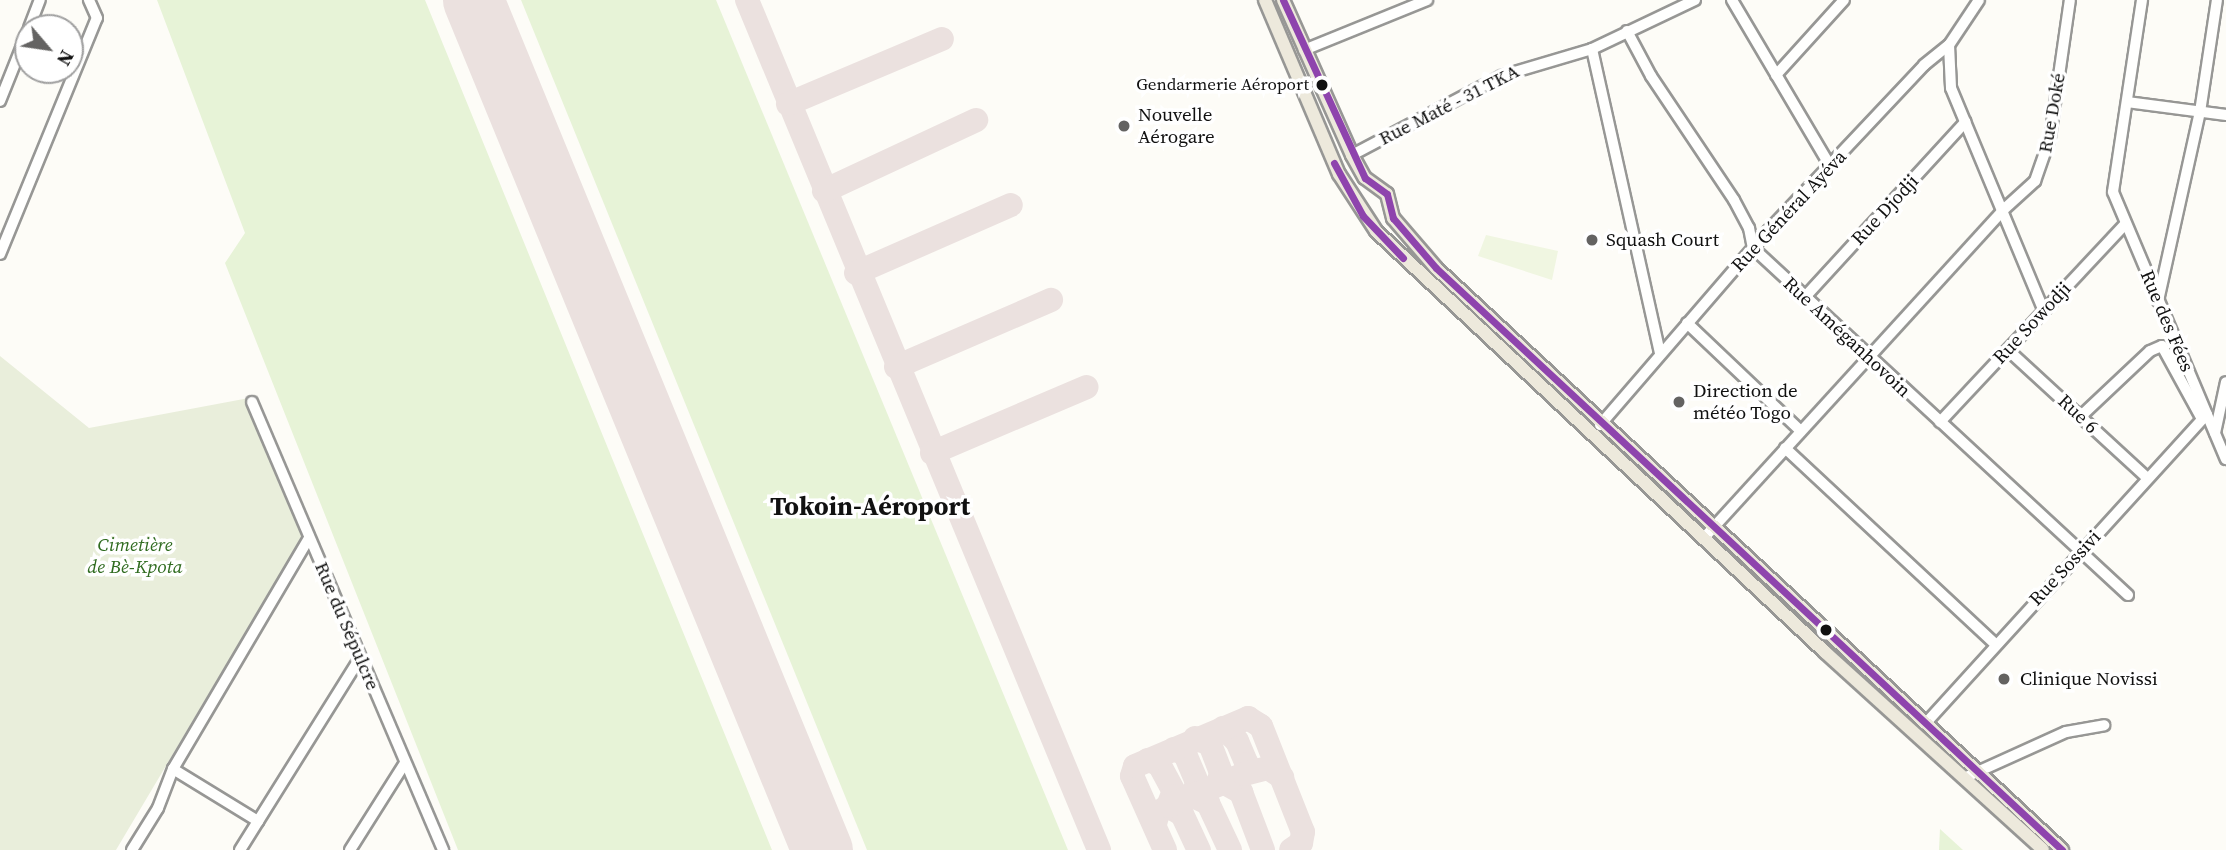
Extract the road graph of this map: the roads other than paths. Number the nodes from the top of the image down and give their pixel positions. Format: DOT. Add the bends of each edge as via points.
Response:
graph roads {
  1 [pos="89,0"];
  2 [pos="1265,0"];
  3 [pos="1283,0"];
  4 [pos="1427,0"];
  5 [pos="1695,0"];
  6 [pos="1732,0"];
  7 [pos="1844,0"];
  8 [pos="1979,0"];
  9 [pos="2070,0"];
  10 [pos="2142,0"];
  11 [pos="2217,0"];
  12 [pos="1627,31"];
  13 [pos="1949,45"];
  14 [pos="1592,49"];
  15 [pos="1304,50"];
  16 [pos="14,66"];
  17 [pos="1776,75"];
  18 [pos="0,101"];
  19 [pos="2127,102"];
  20 [pos="2200,112"];
  21 [pos="2226,115"];
  22 [pos="1965,122"];
  23 [pos="1352,155"];
  24 [pos="1830,166"];
  25 [pos="2002,211"];
  26 [pos="2125,224"];
  27 [pos="1753,248"];
  28 [pos="0,254"];
  29 [pos="1804,298"];
  30 [pos="2158,302"];
  31 [pos="2044,311"];
  32 [pos="1687,323"];
  33 [pos="2008,350"];
  34 [pos="1660,352"];
  35 [pos="1868,356"];
  36 [pos="2226,382"];
  37 [pos="252,401"];
  38 [pos="2204,416"];
  39 [pos="2080,417"];
  40 [pos="1940,422"];
  41 [pos="1600,425"];
  42 [pos="1801,431"];
  43 [pos="2215,433"];
  44 [pos="1785,448"];
  45 [pos="2226,459"];
  46 [pos="2147,478"];
  47 [pos="1714,527"];
  48 [pos="309,538"];
  49 [pos="1703,539"];
  50 [pos="2081,551"];
  51 [pos="2128,595"];
  52 [pos="1995,644"];
  53 [pos="360,658"];
  54 [pos="1880,682"];
  55 [pos="1870,694"];
  56 [pos="1925,724"];
  57 [pos="2104,725"];
  58 [pos="405,763"];
  59 [pos="173,769"];
  60 [pos="1969,774"];
  61 [pos="258,821"];
  62 [pos="135,847"];
  63 [pos="148,850"];
  64 [pos="240,850"];
  65 [pos="350,850"];
  66 [pos="443,850"];
  67 [pos="2043,850"];
  68 [pos="2062,850"];
  1 -- 28 [label="street" via="97,18"];
  2 -- 49 [label="main road" via="1339,174 1376,231"];
  3 -- 15 [label="main road"];
  4 -- 15 [label="street"];
  5 -- 12 [label="street, Rue Maté - 31 TKA"];
  6 -- 17 [label="street"];
  7 -- 17 [label="street"];
  8 -- 13 [label="street, Rue Général Ayéva"];
  9 -- 25 [label="street, Rue Doké" via="2047,155 2035,181"];
  10 -- 19 [label="street"];
  11 -- 20 [label="street"];
  12 -- 14 [label="street, Rue Maté - 31 TKA"];
  12 -- 27 [label="street, Rue Améganhovoin" via="1651,76 1734,200 1749,228"];
  13 -- 22 [label="street" via="1948,77"];
  13 -- 24 [label="street, Rue Général Ayéva"];
  14 -- 23 [label="street, Rue Maté - 31 TKA" via="1501,76"];
  14 -- 34 [label="street"];
  15 -- 23 [label="main road"];
  16 -- 18 [label="street"];
  17 -- 24 [label="street"];
  19 -- 20 [label="street"];
  19 -- 26 [label="street, Rue des Fées" via="2112,182"];
  20 -- 21 [label="street"];
  20 -- 30 [label="street"];
  22 -- 25 [label="street"];
  22 -- 29 [label="street, Rue Djodji"];
  23 -- 41 [label="main road" via="1365,178 1387,194 1393,218 1436,268"];
  24 -- 27 [label="street, Rue Général Ayéva"];
  25 -- 31 [label="street"];
  25 -- 35 [label="street, Rue Doké"];
  26 -- 30 [label="street, Rue des Fées"];
  26 -- 31 [label="street, Rue Sowodji"];
  27 -- 29 [label="street, Rue Améganhovoin"];
  27 -- 32 [label="street, Rue Général Ayéva"];
  29 -- 35 [label="street, Rue Améganhovoin"];
  30 -- 38 [label="street, Rue des Fées"];
  31 -- 33 [label="street, Rue Sowodji"];
  32 -- 34 [label="street, Rue Général Ayéva"];
  32 -- 42 [label="street"];
  33 -- 39 [label="street, Rue 6"];
  33 -- 40 [label="street, Rue Sowodji"];
  34 -- 41 [label="street, Rue Général Ayéva"];
  35 -- 40 [label="street, Rue Améganhovoin"];
  35 -- 42 [label="street, Rue Doké"];
  36 -- 43 [label="street"];
  37 -- 48 [label="street, Rue du Sépulcre"];
  38 -- 39 [label="street" via="2162,346 2150,351"];
  38 -- 43 [label="street, Rue des Fées"];
  38 -- 46 [label="street, Rue Sossivi"];
  39 -- 46 [label="street, Rue 6"];
  40 -- 50 [label="street, Rue Améganhovoin"];
  41 -- 47 [label="main road"];
  42 -- 44 [label="street, Rue Doké"];
  43 -- 45 [label="street, Rue des Fées"];
  44 -- 47 [label="street, Rue Doké"];
  44 -- 52 [label="street"];
  46 -- 50 [label="street, Rue Sossivi"];
  47 -- 49 [label="street, Rue Doké"];
  47 -- 54 [label="main road"];
  48 -- 53 [label="street, Rue du Sépulcre"];
  48 -- 59 [label="street"];
  49 -- 55 [label="main road"];
  50 -- 51 [label="street, Rue Améganhovoin"];
  50 -- 52 [label="street, Rue Sossivi"];
  52 -- 56 [label="street, Rue Sossivi"];
  53 -- 58 [label="street, Rue du Sépulcre"];
  53 -- 61 [label="street"];
  54 -- 55 [label="main road"];
  54 -- 56 [label="main road"];
  55 -- 60 [label="main road"];
  56 -- 60 [label="main road"];
  57 -- 60 [label="street" via="2066,733"];
  58 -- 65 [label="street"];
  58 -- 66 [label="street, Rue du Sépulcre"];
  59 -- 61 [label="street"];
  59 -- 62 [label="street"];
  60 -- 67 [label="main road"];
  60 -- 68 [label="main road"];
  61 -- 64 [label="street"];
  62 -- 63 [label="street"];
}
